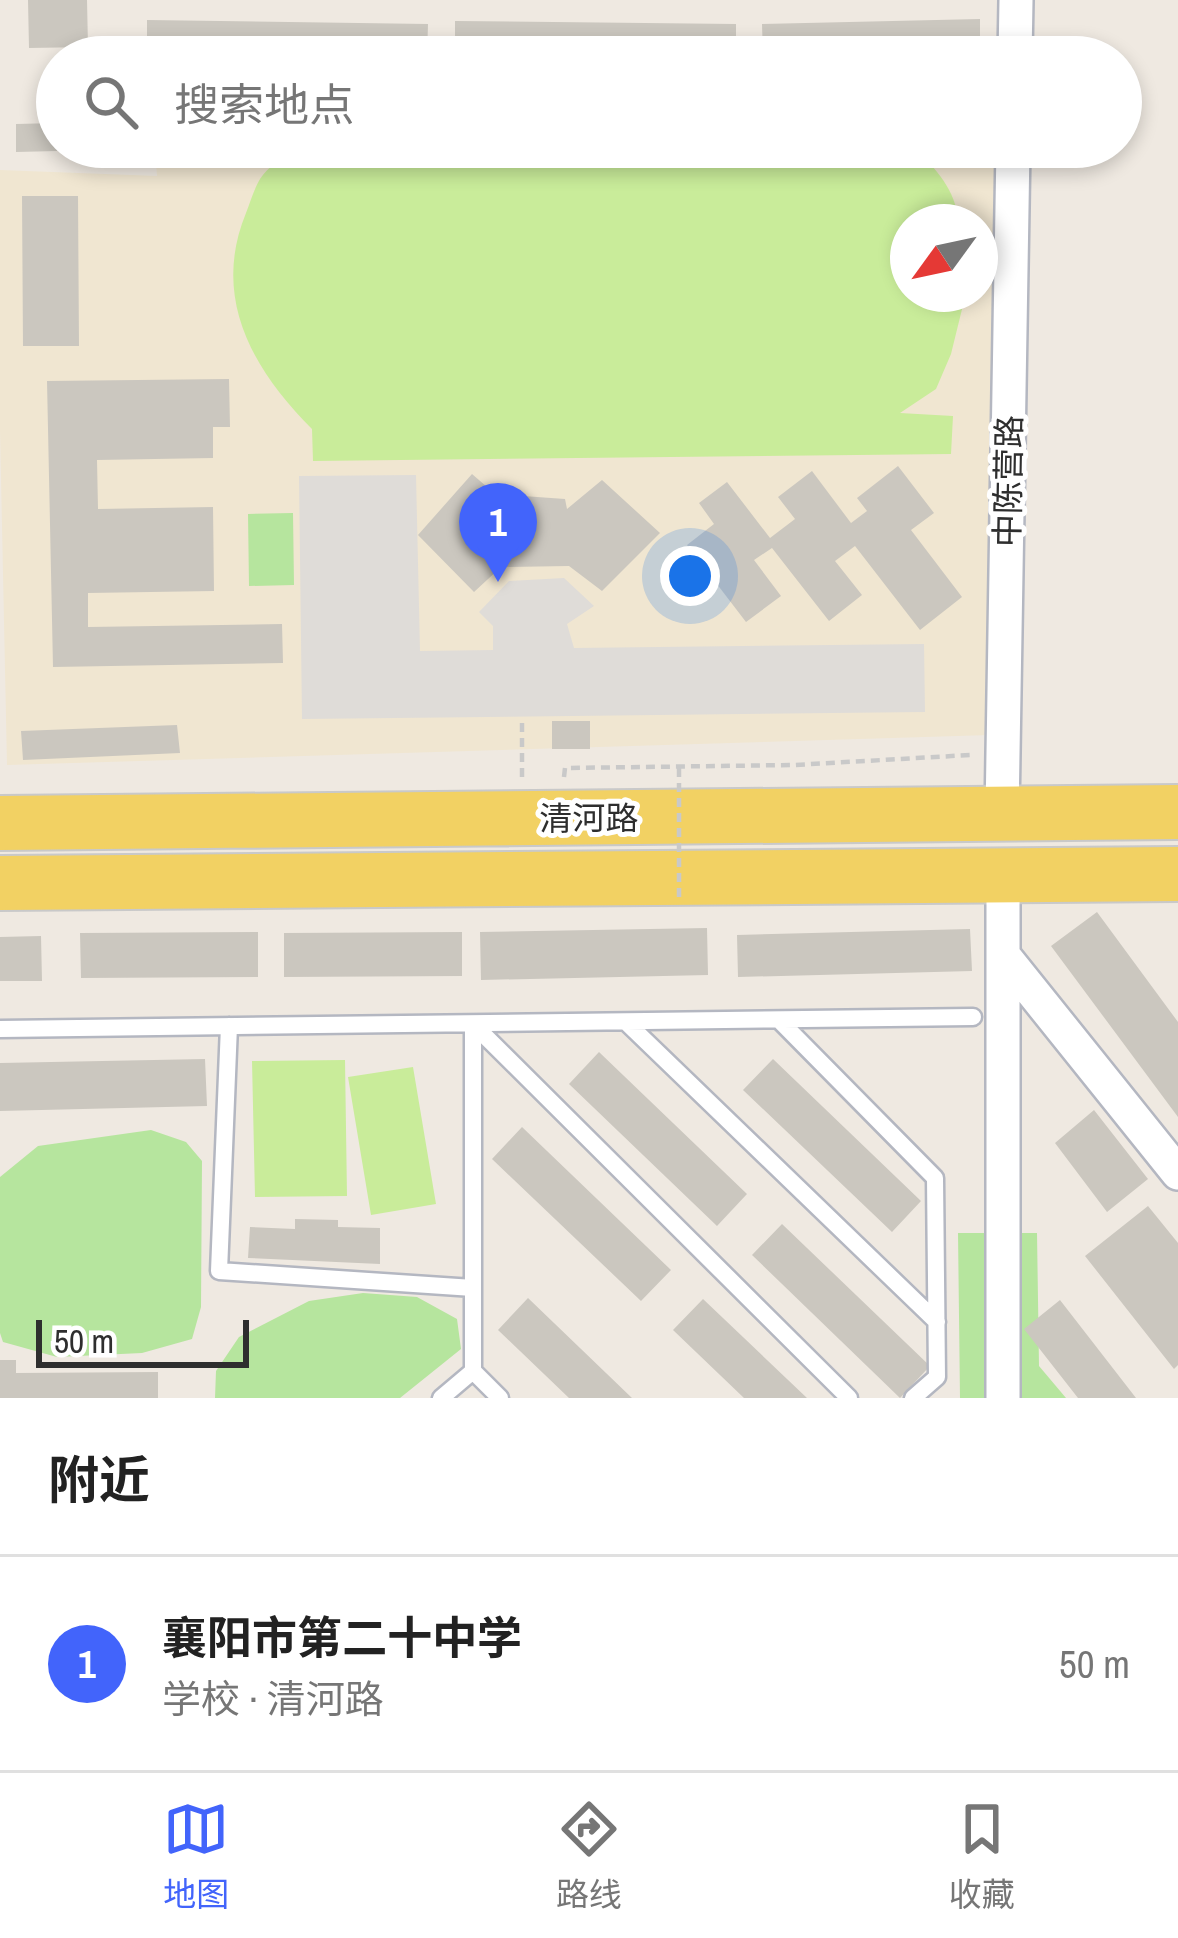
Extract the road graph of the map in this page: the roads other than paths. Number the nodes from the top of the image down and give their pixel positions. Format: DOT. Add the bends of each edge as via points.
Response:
graph roads {
  1 [pos="1016,0"];
  2 [pos="1015,36"];
  3 [pos="1013,168"];
  4 [pos="1178,812"];
  5 [pos="1002,814"];
  6 [pos="0,824"];
  7 [pos="1004,874"];
  8 [pos="1178,874"];
  9 [pos="0,883"];
  10 [pos="1003,955"];
  11 [pos="973,1017"];
  12 [pos="779,1019"];
  13 [pos="626,1022"];
  14 [pos="473,1024"];
  15 [pos="229,1026"];
  16 [pos="0,1029"];
  17 [pos="1178,1173"];
  18 [pos="473,1288"];
  19 [pos="937,1322"];
  20 [pos="473,1371"];
  21 [pos="441,1398"];
  22 [pos="500,1398"];
  23 [pos="849,1398"];
  24 [pos="913,1398"];
  25 [pos="1004,1398"];
  1 -- 2 [label="street"];
  3 -- 5 [label="street, 中陈营路"];
  4 -- 5 [label="main road, 清河路"];
  5 -- 6 [label="main road, 清河路"];
  7 -- 8 [label="main road, 清河路"];
  7 -- 9 [label="main road, 清河路"];
  7 -- 10 [label="street"];
  10 -- 17 [label="street"];
  10 -- 25 [label="street"];
  11 -- 12 [label="lane"];
  12 -- 13 [label="lane"];
  12 -- 19 [label="lane" via="935,1178"];
  13 -- 14 [label="lane"];
  13 -- 19 [label="lane"];
  14 -- 15 [label="lane"];
  14 -- 18 [label="lane"];
  14 -- 23 [label="lane"];
  15 -- 16 [label="lane"];
  15 -- 18 [label="lane" via="219,1271"];
  18 -- 20 [label="lane"];
  19 -- 24 [label="lane" via="937,1377"];
  20 -- 21 [label="lane"];
  20 -- 22 [label="lane"];
}
